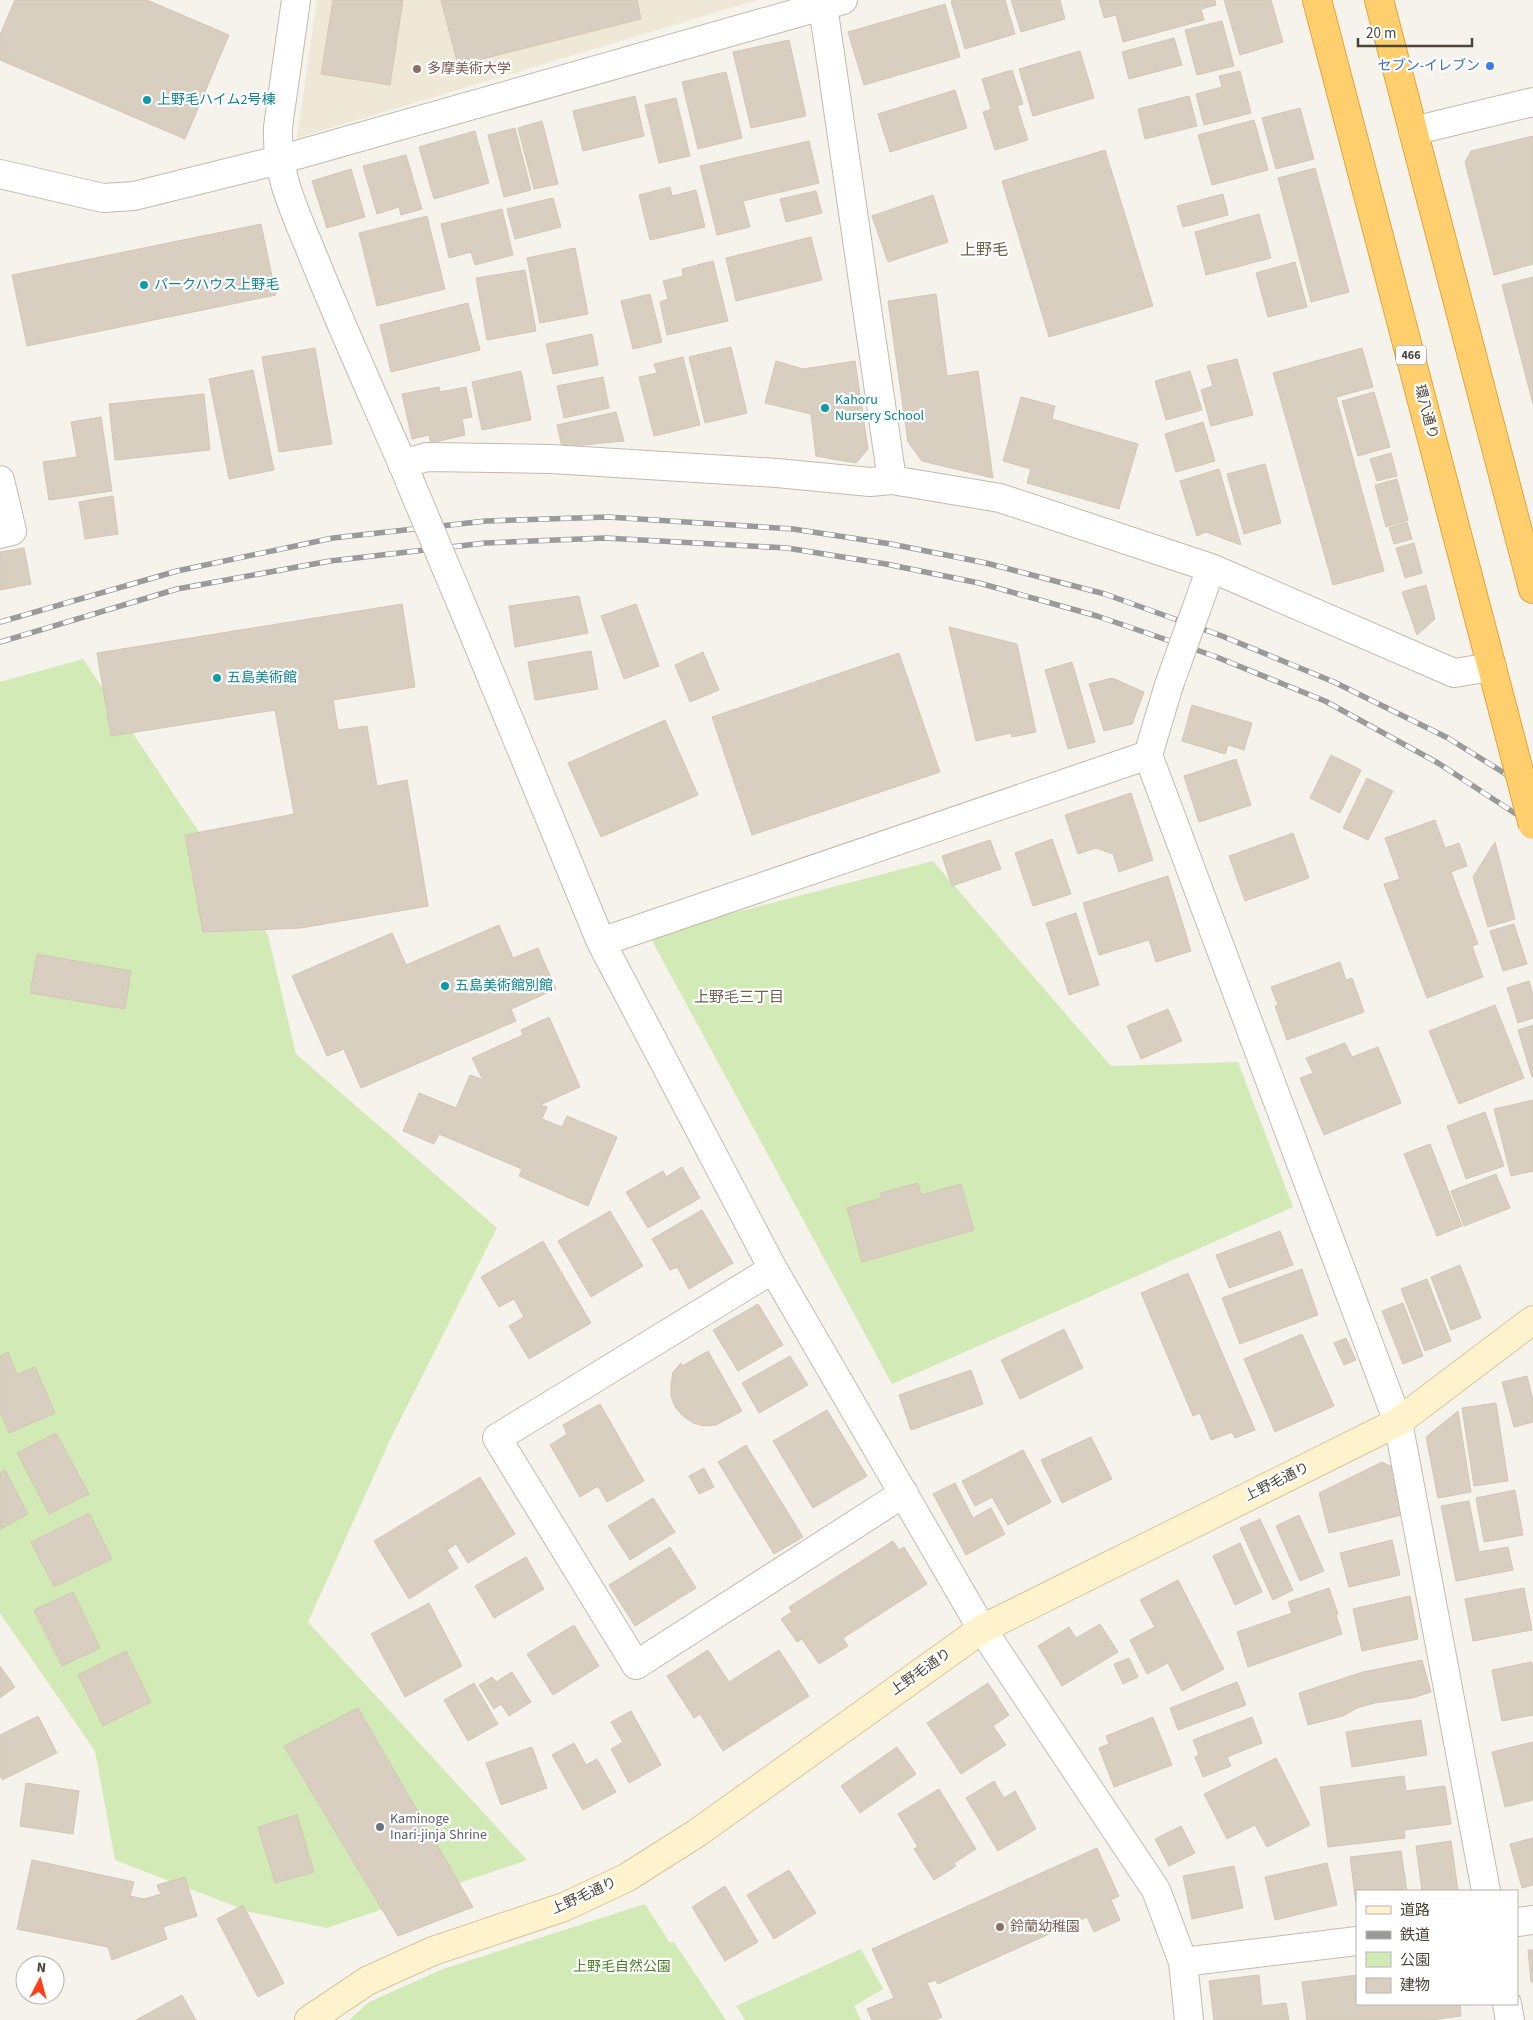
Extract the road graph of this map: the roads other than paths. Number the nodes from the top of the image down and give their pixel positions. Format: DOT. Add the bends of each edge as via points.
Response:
graph roads {
  1 [pos="296,0"];
  2 [pos="1317,0"];
  3 [pos="1379,0"];
  4 [pos="833,3"];
  5 [pos="1533,102"];
  6 [pos="1414,131"];
  7 [pos="279,160"];
  8 [pos="0,174"];
  9 [pos="406,473"];
  10 [pos="0,480"];
  11 [pos="892,480"];
  12 [pos="0,534"];
  13 [pos="1209,575"];
  14 [pos="1533,589"];
  15 [pos="1492,667"];
  16 [pos="1148,755"];
  17 [pos="1533,824"];
  18 [pos="601,942"];
  19 [pos="774,1269"];
  20 [pos="1533,1320"];
  21 [pos="1398,1422"];
  22 [pos="904,1493"];
  23 [pos="982,1628"];
  24 [pos="1486,1890"];
  25 [pos="1533,1920"];
  26 [pos="1518,1922"];
  27 [pos="1356,1941"];
  28 [pos="1183,1962"];
  29 [pos="1507,2005"];
  30 [pos="309,2020"];
  31 [pos="1190,2020"];
  32 [pos="1510,2020"];
  1 -- 7 [label="street" via="278,127"];
  2 -- 15 [label="highway, 環八通り / 466"];
  3 -- 6 [label="highway"];
  4 -- 7 [label="street"];
  4 -- 11 [label="street"];
  5 -- 6 [label="street"];
  6 -- 14 [label="highway"];
  7 -- 8 [label="street" via="134,196 94,196"];
  7 -- 9 [label="street" via="282,180"];
  9 -- 11 [label="street" via="427,457 551,459 870,482"];
  9 -- 18 [label="street, bridge"];
  10 -- 12 [label="street" via="12,531"];
  11 -- 13 [label="street" via="1000,498"];
  13 -- 15 [label="street" via="1454,673"];
  13 -- 16 [label="street, bridge" via="1169,685"];
  15 -- 17 [label="highway, 環八通り / 466, bridge"];
  16 -- 18 [label="street"];
  16 -- 21 [label="street"];
  18 -- 19 [label="street"];
  19 -- 22 [label="street"];
  19 -- 22 [label="street" via="497,1438 636,1665"];
  20 -- 21 [label="street, 上野毛通り"];
  21 -- 23 [label="street, 上野毛通り"];
  21 -- 24 [label="street"];
  22 -- 23 [label="street"];
  23 -- 28 [label="street" via="1156,1890"];
  23 -- 30 [label="street, 上野毛通り" via="697,1834 626,1878 564,1907 433,1951 366,1981"];
  25 -- 26 [label="street"];
  27 -- 28 [label="street"];
  28 -- 31 [label="street"];
  29 -- 32 [label="street"];
}
